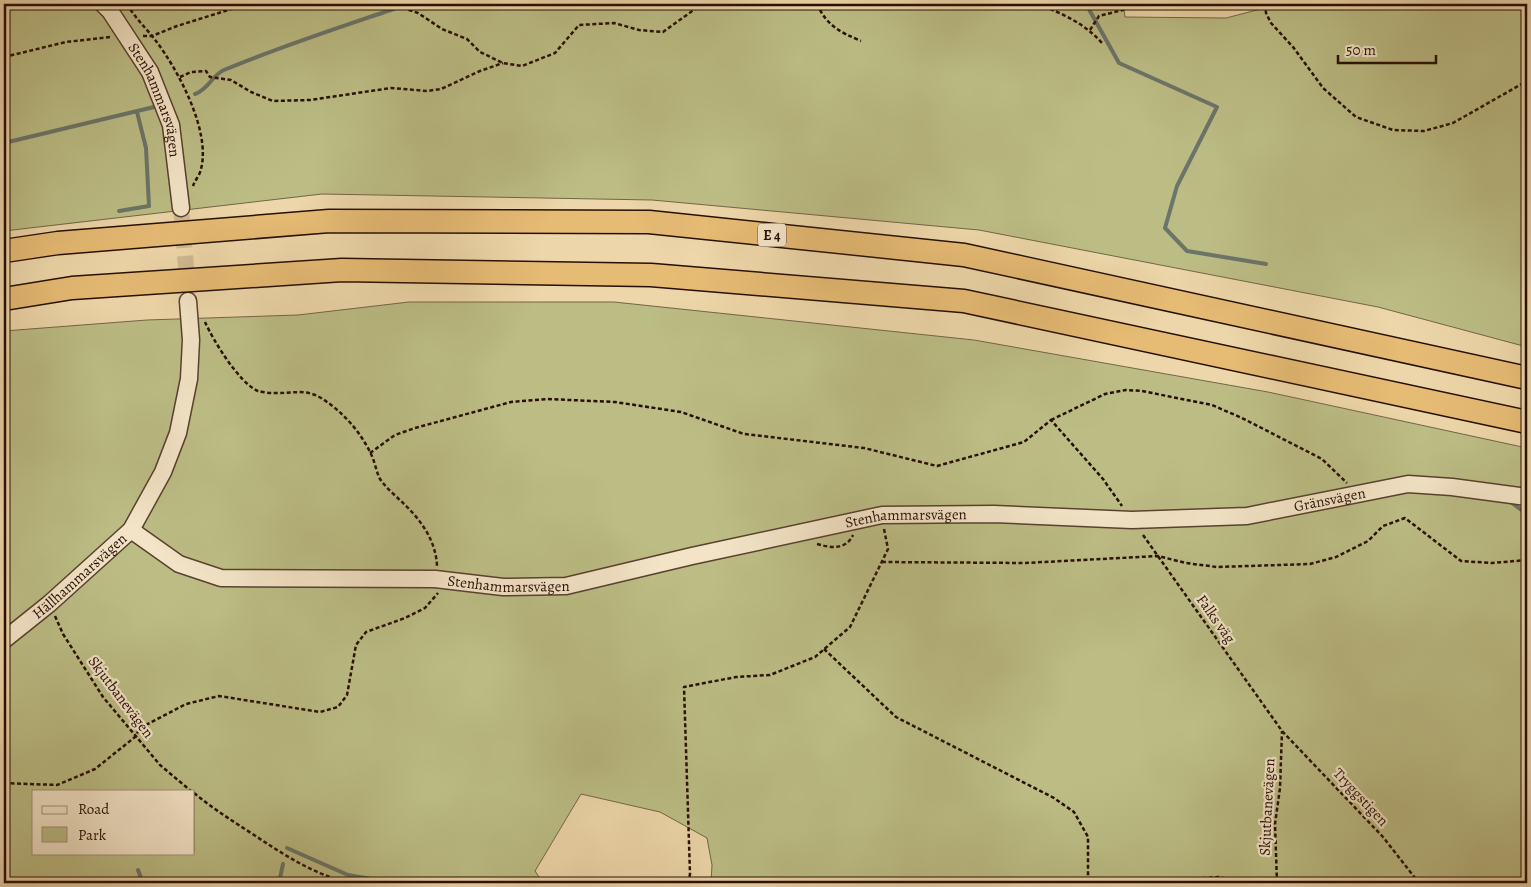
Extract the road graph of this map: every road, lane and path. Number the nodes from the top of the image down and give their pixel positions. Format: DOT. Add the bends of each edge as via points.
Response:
graph roads {
  1 [pos="103,4"];
  2 [pos="127,4"];
  3 [pos="279,4"];
  4 [pos="397,4"];
  5 [pos="723,4"];
  6 [pos="817,4"];
  7 [pos="1038,4"];
  8 [pos="1146,4"];
  9 [pos="1265,4"];
  10 [pos="1090,30"];
  11 [pos="126,35"];
  12 [pos="152,36"];
  13 [pos="861,41"];
  14 [pos="1102,43"];
  15 [pos="4,57"];
  16 [pos="503,63"];
  17 [pos="180,77"];
  18 [pos="1527,81"];
  19 [pos="192,193"];
  20 [pos="181,208"];
  21 [pos="4,250"];
  22 [pos="4,299"];
  23 [pos="188,301"];
  24 [pos="1527,378"];
  25 [pos="1051,420"];
  26 [pos="1527,422"];
  27 [pos="370,453"];
  28 [pos="1348,484"];
  29 [pos="1527,497"];
  30 [pos="882,515"];
  31 [pos="1132,520"];
  32 [pos="131,530"];
  33 [pos="1158,556"];
  34 [pos="1527,560"];
  35 [pos="882,562"];
  36 [pos="49,604"];
  37 [pos="4,640"];
  38 [pos="824,649"];
  39 [pos="1282,731"];
  40 [pos="190,790"];
  41 [pos="195,794"];
  42 [pos="350,883"];
  43 [pos="688,883"];
  44 [pos="1088,883"];
  45 [pos="1177,883"];
  46 [pos="1232,883"];
  47 [pos="1277,883"];
  48 [pos="1419,883"];
  1 -- 11 [label="street, Stenhammarsvägen"];
  2 -- 12 [label="path"];
  3 -- 12 [label="path" via="273,8 241,6"];
  4 -- 16 [label="path" via="442,29 467,38 480,52"];
  5 -- 16 [label="path" via="695,9 663,32 614,23 579,25 555,53 522,66"];
  6 -- 13 [label="path" via="823,17 839,32"];
  7 -- 10 [label="path"];
  8 -- 10 [label="path" via="1098,16"];
  9 -- 18 [label="path" via="1271,23 1323,88 1356,118 1393,130 1424,131 1453,122"];
  10 -- 14 [label="path"];
  11 -- 15 [label="path" via="66,42"];
  11 -- 20 [label="street, Stenhammarsvägen" via="150,72 170,126"];
  12 -- 17 [label="path"];
  16 -- 17 [label="path" via="441,89 392,88 310,100 273,101 231,80 210,77 206,71"];
  17 -- 19 [label="path" via="193,104 203,146 201,169"];
  21 -- 24 [label="highway, E 4" via="329,221 649,222 964,255"];
  22 -- 26 [label="highway" via="72,288 342,270 661,275 964,301"];
  23 -- 32 [label="street" via="189,379 178,433 163,472"];
  25 -- 27 [label="path" via="1024,442 937,466 864,448 744,434 681,412 615,402 547,399 511,402 415,428 395,435"];
  25 -- 28 [label="path" via="1105,394 1126,390 1212,405 1322,460"];
  25 -- 31 [label="path, Falks väg" via="1103,479"];
  29 -- 31 [label="street, Gränsvägen" via="1452,486 1408,484 1247,516"];
  30 -- 31 [label="street, Stenhammarsvägen" via="994,514"];
  30 -- 32 [label="street, Stenhammarsvägen" via="566,586 521,587 435,579 221,578 179,564"];
  30 -- 35 [label="path" via="888,550"];
  31 -- 33 [label="path, Falks väg"];
  32 -- 36 [label="street, Hällhammarsvägen"];
  33 -- 34 [label="path" via="1217,567 1310,564 1336,557 1368,542 1382,526 1405,518 1461,562"];
  33 -- 35 [label="path" via="1025,563"];
  33 -- 39 [label="path, Falks väg"];
  35 -- 38 [label="path" via="850,627"];
  36 -- 37 [label="street, Hällhammarsvägen"];
  36 -- 40 [label="path, Skjutbanevägen" via="63,634 103,697 160,765"];
  38 -- 43 [label="path" via="815,657 770,675 736,677 684,687"];
  38 -- 44 [label="path" via="896,717 1054,798 1074,812 1088,837"];
  39 -- 47 [label="path, Skjutbanevägen" via="1275,824"];
  39 -- 48 [label="path, Tryggstigen" via="1383,837"];
  41 -- 42 [label="path" via="287,857 328,878"];
  45 -- 46 [label="path" via="1220,877"];
}
